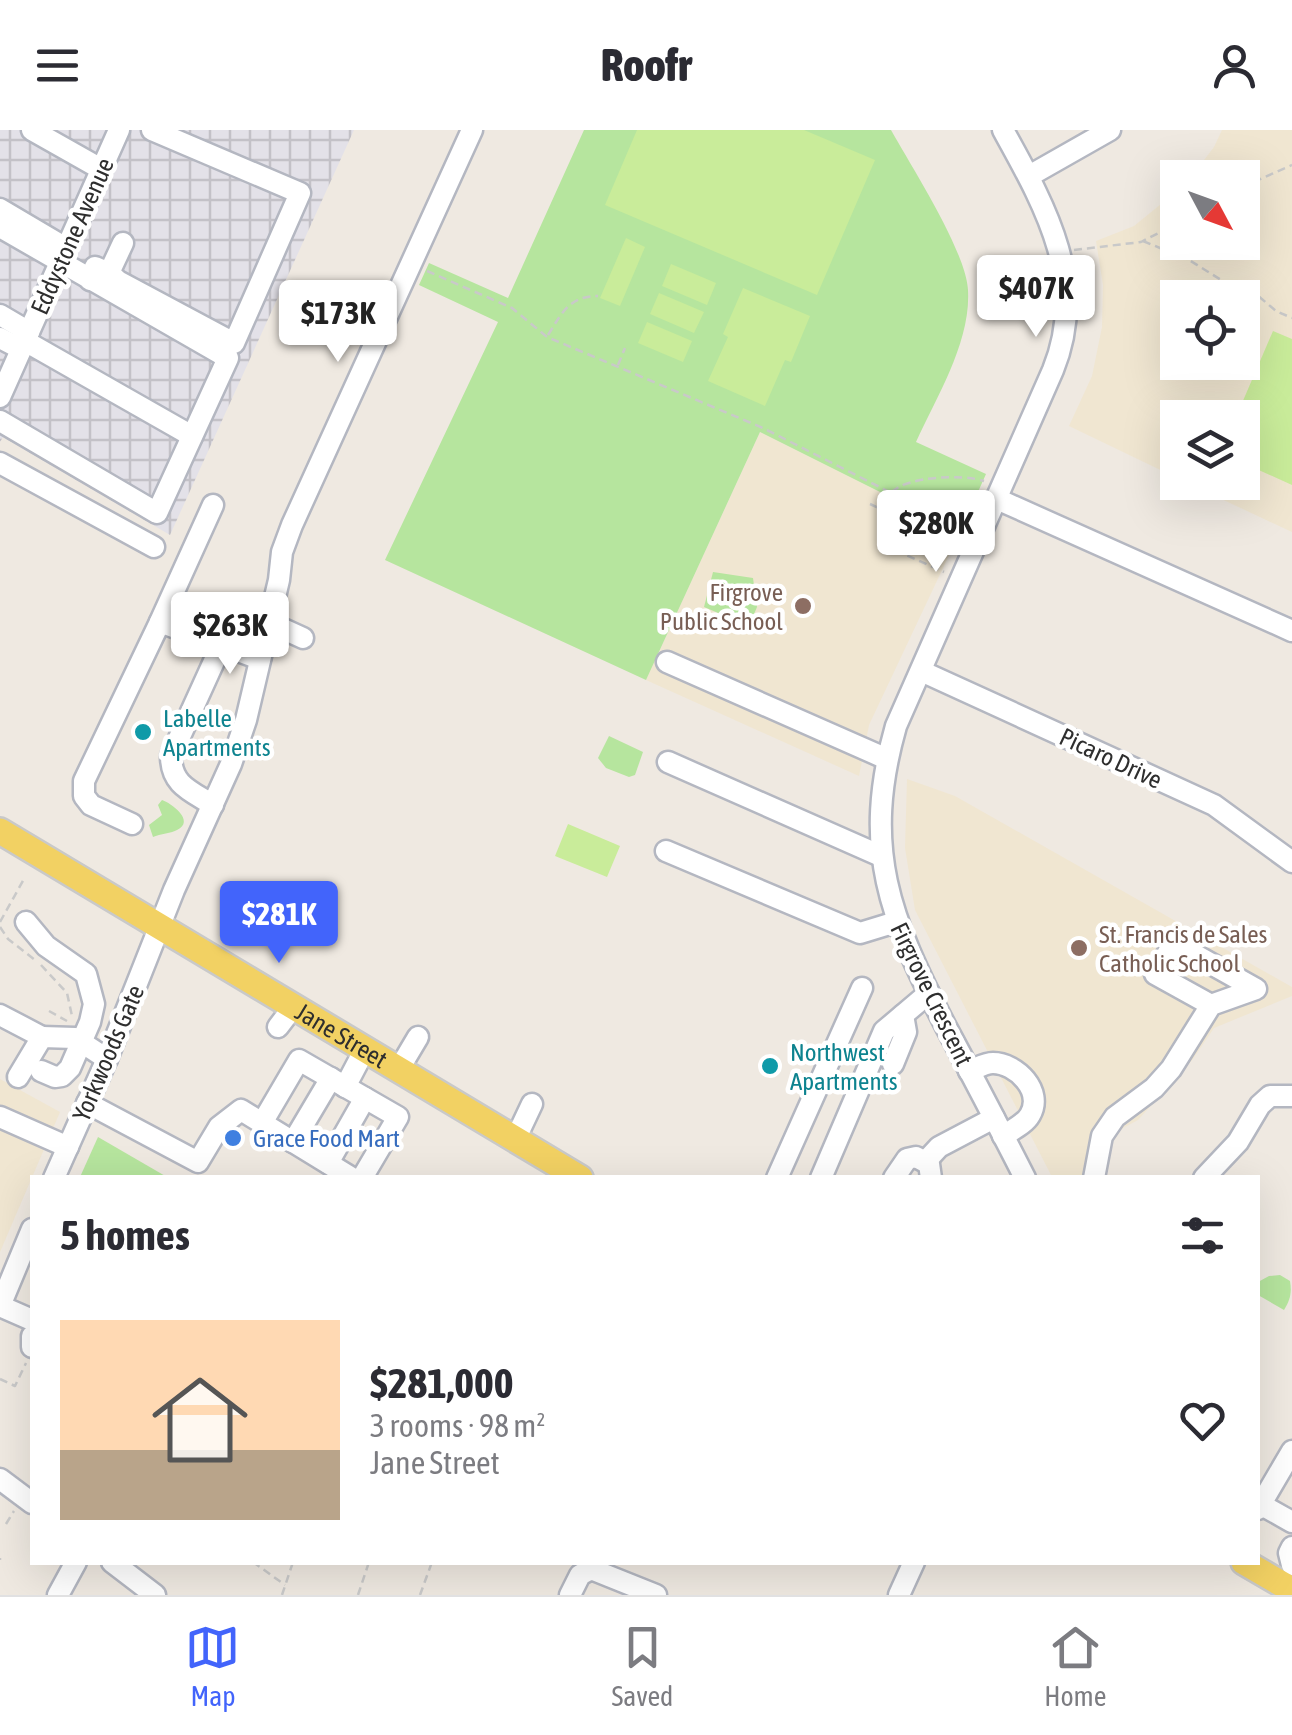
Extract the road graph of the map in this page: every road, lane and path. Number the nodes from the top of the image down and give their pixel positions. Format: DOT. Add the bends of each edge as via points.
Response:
graph roads {
  1 [pos="32,130"];
  2 [pos="119,130"];
  3 [pos="152,130"];
  4 [pos="472,130"];
  5 [pos="1003,130"];
  6 [pos="1110,130"];
  7 [pos="1292,165"];
  8 [pos="101,170"];
  9 [pos="1029,176"];
  10 [pos="1260,178"];
  11 [pos="0,209"];
  12 [pos="0,227"];
  13 [pos="1160,232"];
  14 [pos="1142,241"];
  15 [pos="123,243"];
  16 [pos="1080,249"];
  17 [pos="63,255"];
  18 [pos="412,264"];
  19 [pos="100,276"];
  20 [pos="598,296"];
  21 [pos="0,316"];
  22 [pos="1292,318"];
  23 [pos="548,337"];
  24 [pos="0,338"];
  25 [pos="25,341"];
  26 [pos="625,348"];
  27 [pos="617,367"];
  28 [pos="0,396"];
  29 [pos="0,421"];
  30 [pos="192,436"];
  31 [pos="0,463"];
  32 [pos="891,493"];
  33 [pos="999,493"];
  34 [pos="870,504"];
  35 [pos="213,505"];
  36 [pos="899,518"];
  37 [pos="981,533"];
  38 [pos="958,543"];
  39 [pos="154,546"];
  40 [pos="945,572"];
  41 [pos="160,622"];
  42 [pos="268,622"];
  43 [pos="1292,631"];
  44 [pos="303,638"];
  45 [pos="221,646"];
  46 [pos="260,659"];
  47 [pos="667,662"];
  48 [pos="921,671"];
  49 [pos="887,759"];
  50 [pos="668,762"];
  51 [pos="213,805"];
  52 [pos="132,824"];
  53 [pos="0,831"];
  54 [pos="666,851"];
  55 [pos="881,856"];
  56 [pos="1292,862"];
  57 [pos="24,880"];
  58 [pos="26,922"];
  59 [pos="896,922"];
  60 [pos="0,925"];
  61 [pos="162,928"];
  62 [pos="862,988"];
  63 [pos="929,993"];
  64 [pos="1210,1005"];
  65 [pos="49,1011"];
  66 [pos="903,1015"];
  67 [pos="3,1024"];
  68 [pos="418,1036"];
  69 [pos="42,1037"];
  70 [pos="82,1042"];
  71 [pos="365,1048"];
  72 [pos="108,1059"];
  73 [pos="893,1064"];
  74 [pos="400,1068"];
  75 [pos="41,1071"];
  76 [pos="969,1071"];
  77 [pos="18,1076"];
  78 [pos="338,1082"];
  79 [pos="1292,1096"];
  80 [pos="366,1098"];
  81 [pos="86,1102"];
  82 [pos="532,1104"];
  83 [pos="0,1117"];
  84 [pos="262,1123"];
  85 [pos="999,1127"];
  86 [pos="515,1140"];
  87 [pos="293,1142"];
  88 [pos="68,1147"];
  89 [pos="328,1163"];
  90 [pos="929,1170"];
  91 [pos="55,1175"];
  92 [pos="347,1175"];
  93 [pos="364,1175"];
  94 [pos="575,1175"];
  95 [pos="778,1175"];
  96 [pos="822,1175"];
  97 [pos="896,1175"];
  98 [pos="1024,1175"];
  99 [pos="1095,1175"];
  100 [pos="1207,1175"];
  101 [pos="30,1234"];
  102 [pos="0,1306"];
  103 [pos="30,1319"];
  104 [pos="30,1354"];
  105 [pos="0,1379"];
  106 [pos="1292,1450"];
  107 [pos="0,1480"];
  108 [pos="1260,1505"];
  109 [pos="24,1506"];
  110 [pos="1260,1507"];
  111 [pos="1292,1522"];
  112 [pos="6,1524"];
  113 [pos="1292,1548"];
  114 [pos="74,1565"];
  115 [pos="116,1565"];
  116 [pos="257,1565"];
  117 [pos="291,1565"];
  118 [pos="368,1565"];
  119 [pos="431,1565"];
  120 [pos="913,1565"];
  121 [pos="1254,1565"];
  122 [pos="1289,1576"];
  123 [pos="285,1584"];
  124 [pos="58,1595"];
  125 [pos="156,1595"];
  126 [pos="282,1595"];
  127 [pos="358,1595"];
  128 [pos="420,1595"];
  129 [pos="570,1595"];
  130 [pos="656,1595"];
  131 [pos="899,1595"];
  1 -- 8 [label="street"];
  2 -- 8 [label="street, Eddystone Avenue"];
  3 -- 19 [label="street" via="300,193 234,343"];
  4 -- 18 [label="street"];
  5 -- 9 [label="street, Firgrove Crescent"];
  6 -- 9 [label="street"];
  7 -- 10 [label="path"];
  8 -- 17 [label="street, Eddystone Avenue"];
  9 -- 33 [label="street, Firgrove Crescent" via="1059,244 1066,321 1057,360"];
  11 -- 17 [label="street"];
  12 -- 17 [label="street"];
  13 -- 14 [label="path"];
  14 -- 16 [label="path"];
  14 -- 22 [label="path"];
  15 -- 19 [label="street"];
  17 -- 19 [label="street"];
  17 -- 25 [label="street, Eddystone Avenue"];
  18 -- 23 [label="path" via="512,308"];
  18 -- 42 [label="street" via="292,525"];
  19 -- 30 [label="street" via="228,358"];
  20 -- 23 [label="path" via="571,302"];
  21 -- 25 [label="street"];
  23 -- 27 [label="path"];
  24 -- 25 [label="street"];
  25 -- 28 [label="street, Eddystone Avenue"];
  25 -- 30 [label="street"];
  26 -- 27 [label="path"];
  27 -- 32 [label="path" via="762,428"];
  29 -- 30 [label="street" via="157,513"];
  31 -- 39 [label="street"];
  32 -- 33 [label="path" via="906,482 963,477"];
  32 -- 37 [label="path"];
  33 -- 37 [label="street, Firgrove Crescent"];
  33 -- 43 [label="street"];
  34 -- 36 [label="path"];
  35 -- 41 [label="street"];
  36 -- 38 [label="path"];
  36 -- 40 [label="path" via="886,546"];
  37 -- 48 [label="street, Firgrove Crescent"];
  41 -- 45 [label="street"];
  41 -- 52 [label="street" via="84,781 91,805"];
  42 -- 44 [label="street"];
  42 -- 46 [label="street"];
  45 -- 46 [label="street"];
  45 -- 51 [label="street" via="172,756 179,784"];
  46 -- 51 [label="street" via="246,720"];
  47 -- 49 [label="street"];
  48 -- 49 [label="street, Firgrove Crescent"];
  48 -- 56 [label="street, Picaro Drive" via="1214,805"];
  49 -- 55 [label="street, Firgrove Crescent"];
  50 -- 55 [label="street"];
  51 -- 61 [label="street"];
  53 -- 61 [label="main road, Jane Street"];
  54 -- 59 [label="street" via="860,933"];
  55 -- 59 [label="street, Firgrove Crescent"];
  57 -- 60 [label="path"];
  58 -- 70 [label="street" via="46,946 86,974 94,1004"];
  59 -- 63 [label="street, Firgrove Crescent"];
  60 -- 65 [label="path" via="67,992 74,1025"];
  61 -- 71 [label="main road, Jane Street" via="286,1016"];
  61 -- 72 [label="street, Yorkwoods Gate"];
  62 -- 95 [label="street"];
  63 -- 66 [label="street"];
  63 -- 76 [label="street, Firgrove Crescent"];
  64 -- 99 [label="street" via="1171,1069 1106,1127"];
  66 -- 73 [label="street" via="906,1032"];
  66 -- 96 [label="street" via="884,1031"];
  67 -- 69 [label="street"];
  68 -- 74 [label="street"];
  69 -- 70 [label="street"];
  69 -- 77 [label="street"];
  70 -- 72 [label="street"];
  70 -- 75 [label="street" via="62,1076"];
  71 -- 74 [label="main road, Jane Street"];
  71 -- 78 [label="street"];
  72 -- 81 [label="street, Yorkwoods Gate"];
  74 -- 86 [label="main road, Jane Street"];
  76 -- 85 [label="street, Firgrove Crescent"];
  76 -- 85 [label="street" via="989,1062 1024,1077 1030,1115"];
  78 -- 80 [label="street"];
  78 -- 84 [label="street" via="299,1060"];
  78 -- 87 [label="street"];
  79 -- 100 [label="street" via="1270,1096 1260,1104 1238,1142"];
  80 -- 89 [label="street"];
  80 -- 93 [label="street" via="398,1118"];
  81 -- 84 [label="street" via="198,1162 220,1128 242,1110"];
  81 -- 88 [label="street, Yorkwoods Gate"];
  82 -- 86 [label="street"];
  83 -- 88 [label="street"];
  84 -- 87 [label="street"];
  85 -- 90 [label="street" via="939,1148"];
  85 -- 98 [label="street, Firgrove Crescent"];
  86 -- 94 [label="main road, Jane Street"];
  87 -- 89 [label="street"];
  88 -- 91 [label="street, Yorkwoods Gate"];
  89 -- 92 [label="street"];
  90 -- 97 [label="street" via="908,1158"];
  101 -- 102 [label="street"];
  102 -- 103 [label="street"];
  104 -- 105 [label="path" via="15,1386"];
  106 -- 108 [label="street"];
  107 -- 109 [label="street"];
  109 -- 112 [label="path"];
  110 -- 111 [label="street"];
  113 -- 122 [label="street"];
  114 -- 124 [label="street"];
  115 -- 125 [label="street"];
  116 -- 123 [label="path"];
  117 -- 123 [label="path"];
  118 -- 127 [label="path"];
  119 -- 128 [label="path"];
  120 -- 131 [label="street"];
  121 -- 122 [label="main road"];
  123 -- 126 [label="path"];
  129 -- 130 [label="street" via="591,1569"];
}
